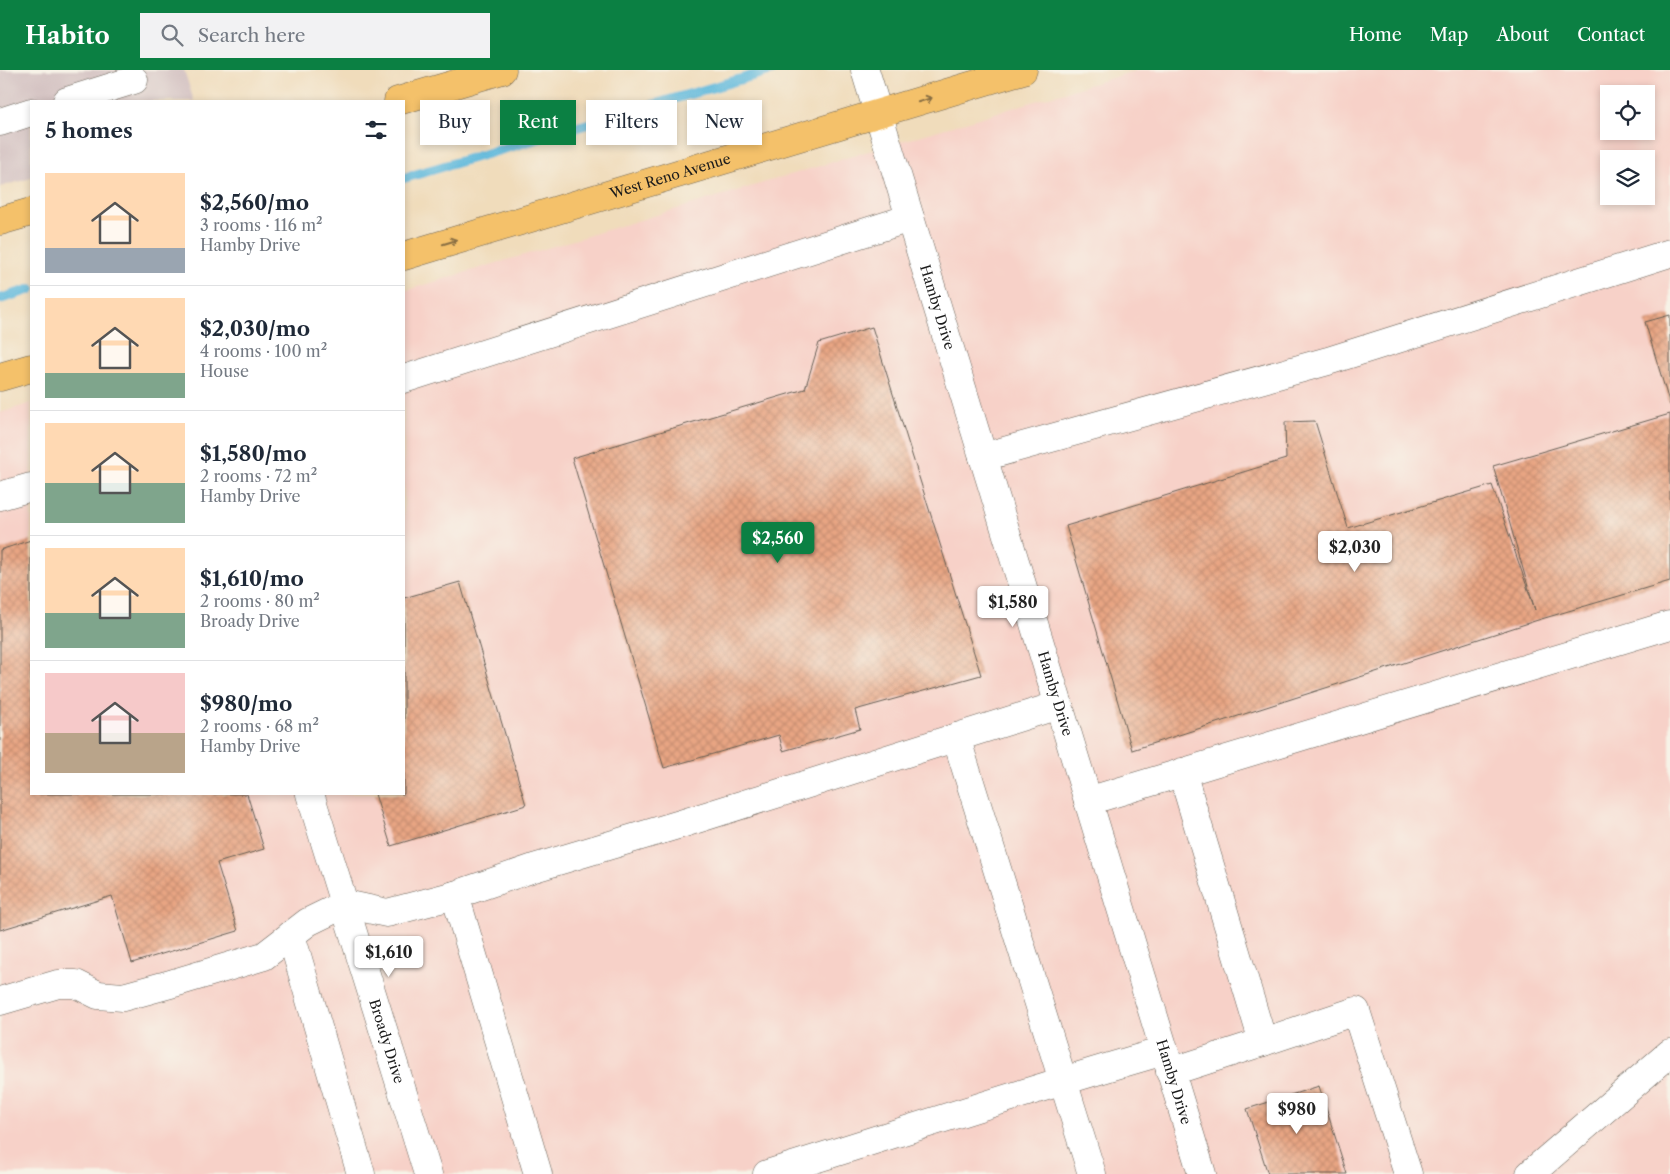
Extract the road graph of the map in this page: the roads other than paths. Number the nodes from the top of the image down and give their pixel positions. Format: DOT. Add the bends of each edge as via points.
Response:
graph roads {
  1 [pos="502,70"];
  2 [pos="864,70"];
  3 [pos="1023,70"];
  4 [pos="451,77"];
  5 [pos="135,84"];
  6 [pos="71,100"];
  7 [pos="400,100"];
  8 [pos="30,112"];
  9 [pos="878,114"];
  10 [pos="0,122"];
  11 [pos="30,212"];
  12 [pos="910,218"];
  13 [pos="0,221"];
  14 [pos="1670,253"];
  15 [pos="405,256"];
  16 [pos="30,368"];
  17 [pos="0,377"];
  18 [pos="405,378"];
  19 [pos="983,457"];
  20 [pos="30,487"];
  21 [pos="0,496"];
  22 [pos="1670,625"];
  23 [pos="1059,705"];
  24 [pos="956,737"];
  25 [pos="1182,772"];
  26 [pos="310,795"];
  27 [pos="1088,801"];
  28 [pos="455,895"];
  29 [pos="344,904"];
  30 [pos="292,935"];
  31 [pos="0,1001"];
  32 [pos="1263,1042"];
  33 [pos="1670,1053"];
  34 [pos="1167,1061"];
  35 [pos="1062,1080"];
  36 [pos="814,1167"];
  37 [pos="361,1174"];
  38 [pos="428,1174"];
  39 [pos="538,1174"];
  40 [pos="767,1174"];
  41 [pos="1092,1174"];
  42 [pos="1202,1174"];
  43 [pos="1408,1174"];
  44 [pos="1530,1174"];
  1 -- 4 [label="main road"];
  2 -- 9 [label="street, Hamby Drive"];
  9 -- 3 [label="main road, West Reno Avenue, one-way"];
  4 -- 7 [label="main road"];
  5 -- 6 [label="street"];
  8 -- 10 [label="street"];
  9 -- 12 [label="street, Hamby Drive"];
  15 -- 9 [label="main road, West Reno Avenue, one-way"];
  11 -- 13 [label="main road"];
  12 -- 18 [label="street"];
  12 -- 19 [label="street, Hamby Drive"];
  14 -- 19 [label="street" via="1328,361"];
  16 -- 17 [label="main road"];
  19 -- 23 [label="street, Hamby Drive"];
  20 -- 21 [label="street"];
  22 -- 25 [label="street"];
  23 -- 24 [label="street"];
  23 -- 27 [label="street, Hamby Drive"];
  24 -- 28 [label="street"];
  24 -- 35 [label="street"];
  25 -- 27 [label="street"];
  25 -- 32 [label="street"];
  26 -- 29 [label="street, Broady Drive"];
  27 -- 34 [label="street, Hamby Drive"];
  28 -- 29 [label="street" via="387,913"];
  28 -- 39 [label="street"];
  29 -- 30 [label="street" via="308,922"];
  29 -- 38 [label="street, Broady Drive"];
  30 -- 31 [label="street" via="264,956 123,996 98,995 76,984 58,984"];
  30 -- 37 [label="street"];
  32 -- 34 [label="street"];
  32 -- 43 [label="street" via="1356,1011"];
  33 -- 44 [label="street"];
  34 -- 35 [label="street"];
  34 -- 42 [label="street, Hamby Drive"];
  35 -- 36 [label="street"];
  35 -- 41 [label="street"];
  36 -- 40 [label="street"];
}
